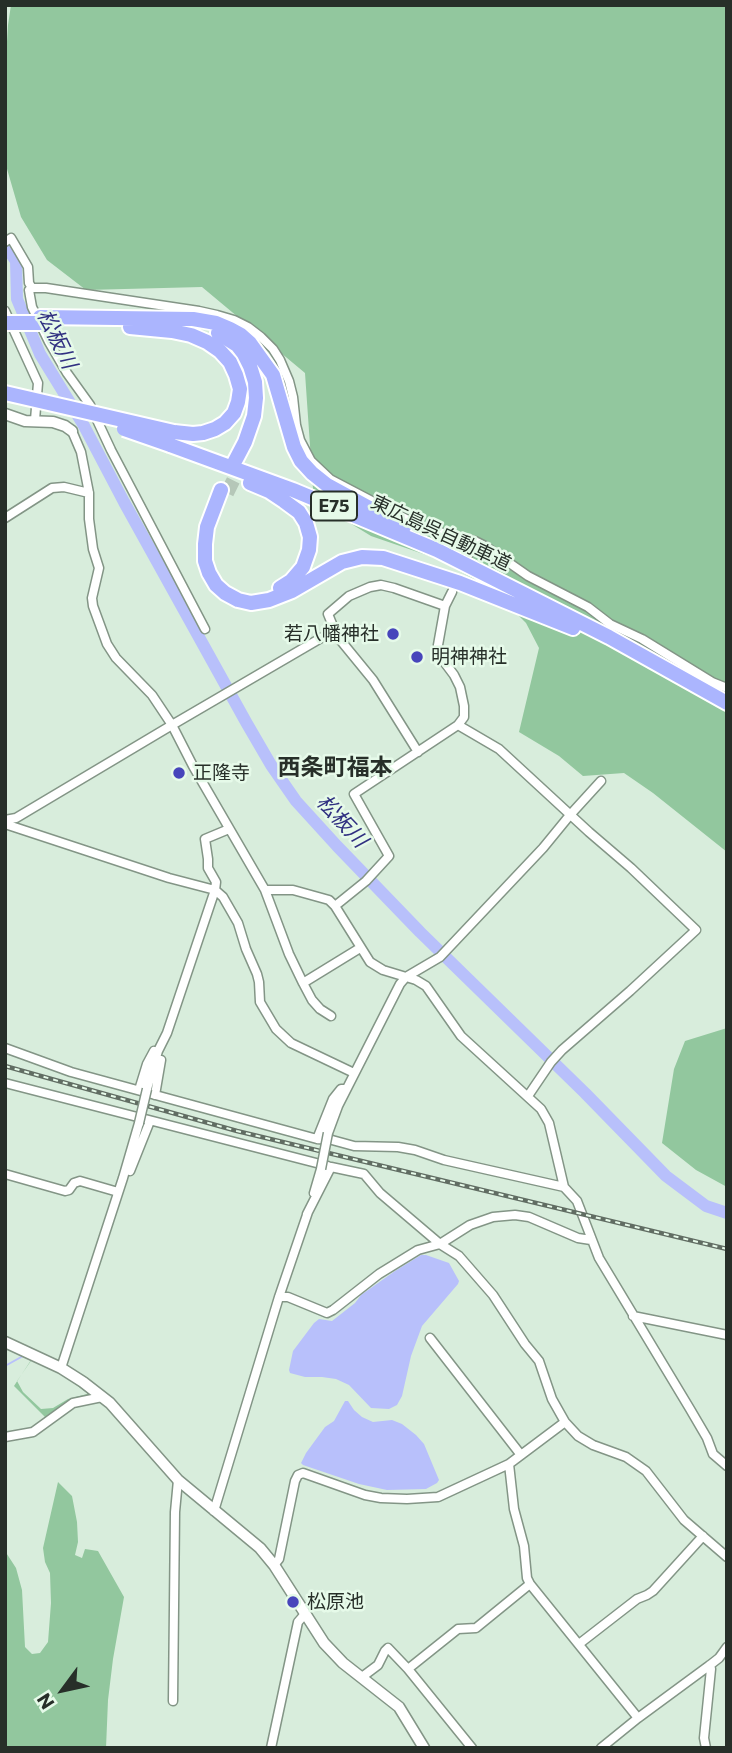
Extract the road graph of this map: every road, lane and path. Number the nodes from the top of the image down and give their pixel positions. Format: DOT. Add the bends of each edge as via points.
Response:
graph roads {
  1 [pos="8,240"];
  2 [pos="32,288"];
  3 [pos="5,314"];
  4 [pos="41,320"];
  5 [pos="5,323"];
  6 [pos="139,327"];
  7 [pos="230,329"];
  8 [pos="5,393"];
  9 [pos="5,414"];
  10 [pos="35,421"];
  11 [pos="72,431"];
  12 [pos="171,442"];
  13 [pos="89,493"];
  14 [pos="5,518"];
  15 [pos="475,541"];
  16 [pos="469,554"];
  17 [pos="494,578"];
  18 [pos="452,592"];
  19 [pos="445,606"];
  20 [pos="205,629"];
  21 [pos="334,631"];
  22 [pos="686,679"];
  23 [pos="727,688"];
  24 [pos="727,703"];
  25 [pos="457,724"];
  26 [pos="172,725"];
  27 [pos="418,752"];
  28 [pos="601,781"];
  29 [pos="570,815"];
  30 [pos="5,822"];
  31 [pos="229,829"];
  32 [pos="215,890"];
  33 [pos="265,890"];
  34 [pos="335,906"];
  35 [pos="360,948"];
  36 [pos="417,976"];
  37 [pos="405,977"];
  38 [pos="303,983"];
  39 [pos="331,1016"];
  40 [pos="5,1048"];
  41 [pos="354,1073"];
  42 [pos="5,1083"];
  43 [pos="346,1089"];
  44 [pos="147,1091"];
  45 [pos="528,1097"];
  46 [pos="149,1121"];
  47 [pos="317,1139"];
  48 [pos="331,1167"];
  49 [pos="5,1174"];
  50 [pos="123,1178"];
  51 [pos="564,1187"];
  52 [pos="118,1192"];
  53 [pos="307,1214"];
  54 [pos="591,1240"];
  55 [pos="440,1244"];
  56 [pos="279,1297"];
  57 [pos="633,1316"];
  58 [pos="727,1335"];
  59 [pos="430,1338"];
  60 [pos="5,1342"];
  61 [pos="61,1368"];
  62 [pos="102,1397"];
  63 [pos="565,1422"];
  64 [pos="5,1437"];
  65 [pos="521,1455"];
  66 [pos="509,1464"];
  67 [pos="727,1466"];
  68 [pos="178,1480"];
  69 [pos="214,1511"];
  70 [pos="703,1536"];
  71 [pos="727,1557"];
  72 [pos="274,1564"];
  73 [pos="530,1584"];
  74 [pos="305,1614"];
  75 [pos="579,1644"];
  76 [pos="727,1647"];
  77 [pos="710,1665"];
  78 [pos="408,1669"];
  79 [pos="362,1677"];
  80 [pos="173,1701"];
  81 [pos="638,1718"];
  82 [pos="271,1748"];
  83 [pos="424,1748"];
  84 [pos="472,1748"];
  85 [pos="601,1748"];
  86 [pos="706,1748"];
  1 -- 2 [label="street" via="28,267"];
  2 -- 15 [label="street" via="217,314 248,327 280,360 293,397 300,440 321,471 414,523"];
  2 -- 20 [label="street" via="32,307 49,342 90,405"];
  3 -- 4 [label="highway"];
  3 -- 10 [label="street" via="38,383"];
  4 -- 5 [label="highway, bridge"];
  4 -- 6 [label="highway"];
  4 -- 7 [label="highway" via="193,319"];
  6 -- 7 [label="highway" via="174,324 208,328 244,354 256,398 238,464 258,422 262,391 255,360"];
  6 -- 12 [label="highway" via="207,342 230,362 240,388 234,413 225,423"];
  7 -- 17 [label="highway" via="250,343 273,375 294,447 312,473"];
  8 -- 12 [label="highway, bridge"];
  8 -- 12 [label="highway, 東広島呉自動車道 / E75, bridge"];
  9 -- 10 [label="street"];
  10 -- 11 [label="street" via="53,422"];
  11 -- 13 [label="street" via="82,452"];
  12 -- 17 [label="highway, 東広島呉自動車道 / E75" via="338,508"];
  12 -- 22 [label="highway" via="269,491 299,512 306,523 309,550 291,581 263,594 233,589 211,561 224,492 207,527 205,561 216,584 238,600 269,600 342,562 383,558 559,621"];
  13 -- 14 [label="street" via="52,488"];
  13 -- 26 [label="street" via="99,568 92,598 98,621 116,658 152,695"];
  15 -- 16 [label="street"];
  15 -- 23 [label="street" via="610,624"];
  17 -- 22 [label="highway, 東広島呉自動車道 / E75"];
  18 -- 19 [label="street"];
  19 -- 21 [label="street" via="394,588 370,587 349,596 328,614"];
  19 -- 25 [label="street" via="439,655 460,688 464,717"];
  21 -- 26 [label="street"];
  21 -- 27 [label="street" via="373,680"];
  22 -- 24 [label="highway, 東広島呉自動車道 / E75"];
  25 -- 27 [label="street"];
  25 -- 29 [label="street" via="499,749"];
  26 -- 30 [label="street"];
  26 -- 31 [label="street"];
  27 -- 34 [label="street" via="354,794 389,856"];
  28 -- 29 [label="street"];
  29 -- 36 [label="street" via="440,957"];
  29 -- 45 [label="street" via="696,930 562,1049"];
  30 -- 32 [label="street"];
  31 -- 32 [label="street" via="205,839"];
  31 -- 33 [label="street"];
  32 -- 41 [label="street" via="238,923 257,974 260,1002 276,1029 292,1043"];
  32 -- 44 [label="street"];
  33 -- 34 [label="street" via="293,890"];
  33 -- 38 [label="street"];
  34 -- 35 [label="street"];
  35 -- 37 [label="street" via="370,962"];
  35 -- 38 [label="street"];
  36 -- 37 [label="street"];
  36 -- 45 [label="street" via="461,1036"];
  37 -- 41 [label="street"];
  38 -- 39 [label="street" via="312,1000"];
  40 -- 44 [label="street" via="71,1072"];
  41 -- 43 [label="street"];
  42 -- 46 [label="street"];
  43 -- 47 [label="street" via="332,1099"];
  43 -- 53 [label="street, bridge" via="328,1133"];
  44 -- 47 [label="street"];
  44 -- 50 [label="street, bridge"];
  45 -- 51 [label="street" via="549,1123"];
  46 -- 48 [label="street"];
  46 -- 50 [label="street" via="127,1180"];
  47 -- 51 [label="street" via="415,1150"];
  48 -- 53 [label="street"];
  48 -- 55 [label="street" via="364,1174"];
  49 -- 52 [label="street" via="65,1191 80,1181"];
  50 -- 52 [label="street"];
  51 -- 54 [label="street" via="577,1201"];
  52 -- 61 [label="street"];
  53 -- 56 [label="street"];
  54 -- 55 [label="street" via="515,1215 470,1225"];
  54 -- 57 [label="street"];
  55 -- 56 [label="street" via="418,1250 327,1313"];
  55 -- 63 [label="street" via="459,1256 493,1295 539,1361"];
  56 -- 69 [label="street"];
  57 -- 58 [label="street"];
  57 -- 67 [label="street" via="713,1454"];
  59 -- 65 [label="street"];
  60 -- 61 [label="street"];
  61 -- 62 [label="street"];
  62 -- 64 [label="street" via="73,1403 33,1432"];
  62 -- 68 [label="street"];
  63 -- 65 [label="street"];
  63 -- 70 [label="street" via="578,1436 646,1471 684,1520"];
  65 -- 66 [label="street"];
  66 -- 72 [label="street" via="428,1498 373,1496 298,1475 279,1559"];
  66 -- 73 [label="street"];
  68 -- 69 [label="street"];
  68 -- 80 [label="street"];
  69 -- 72 [label="street"];
  70 -- 71 [label="street"];
  70 -- 75 [label="street" via="653,1591"];
  72 -- 74 [label="street"];
  73 -- 75 [label="street"];
  73 -- 78 [label="street" via="476,1628 458,1629"];
  74 -- 79 [label="street" via="331,1652"];
  74 -- 82 [label="street" via="298,1622"];
  75 -- 81 [label="street"];
  76 -- 77 [label="street"];
  77 -- 81 [label="street"];
  77 -- 86 [label="street"];
  78 -- 79 [label="street" via="388,1648 378,1665"];
  78 -- 84 [label="street"];
  79 -- 83 [label="street" via="399,1707"];
  81 -- 85 [label="street"];
}
